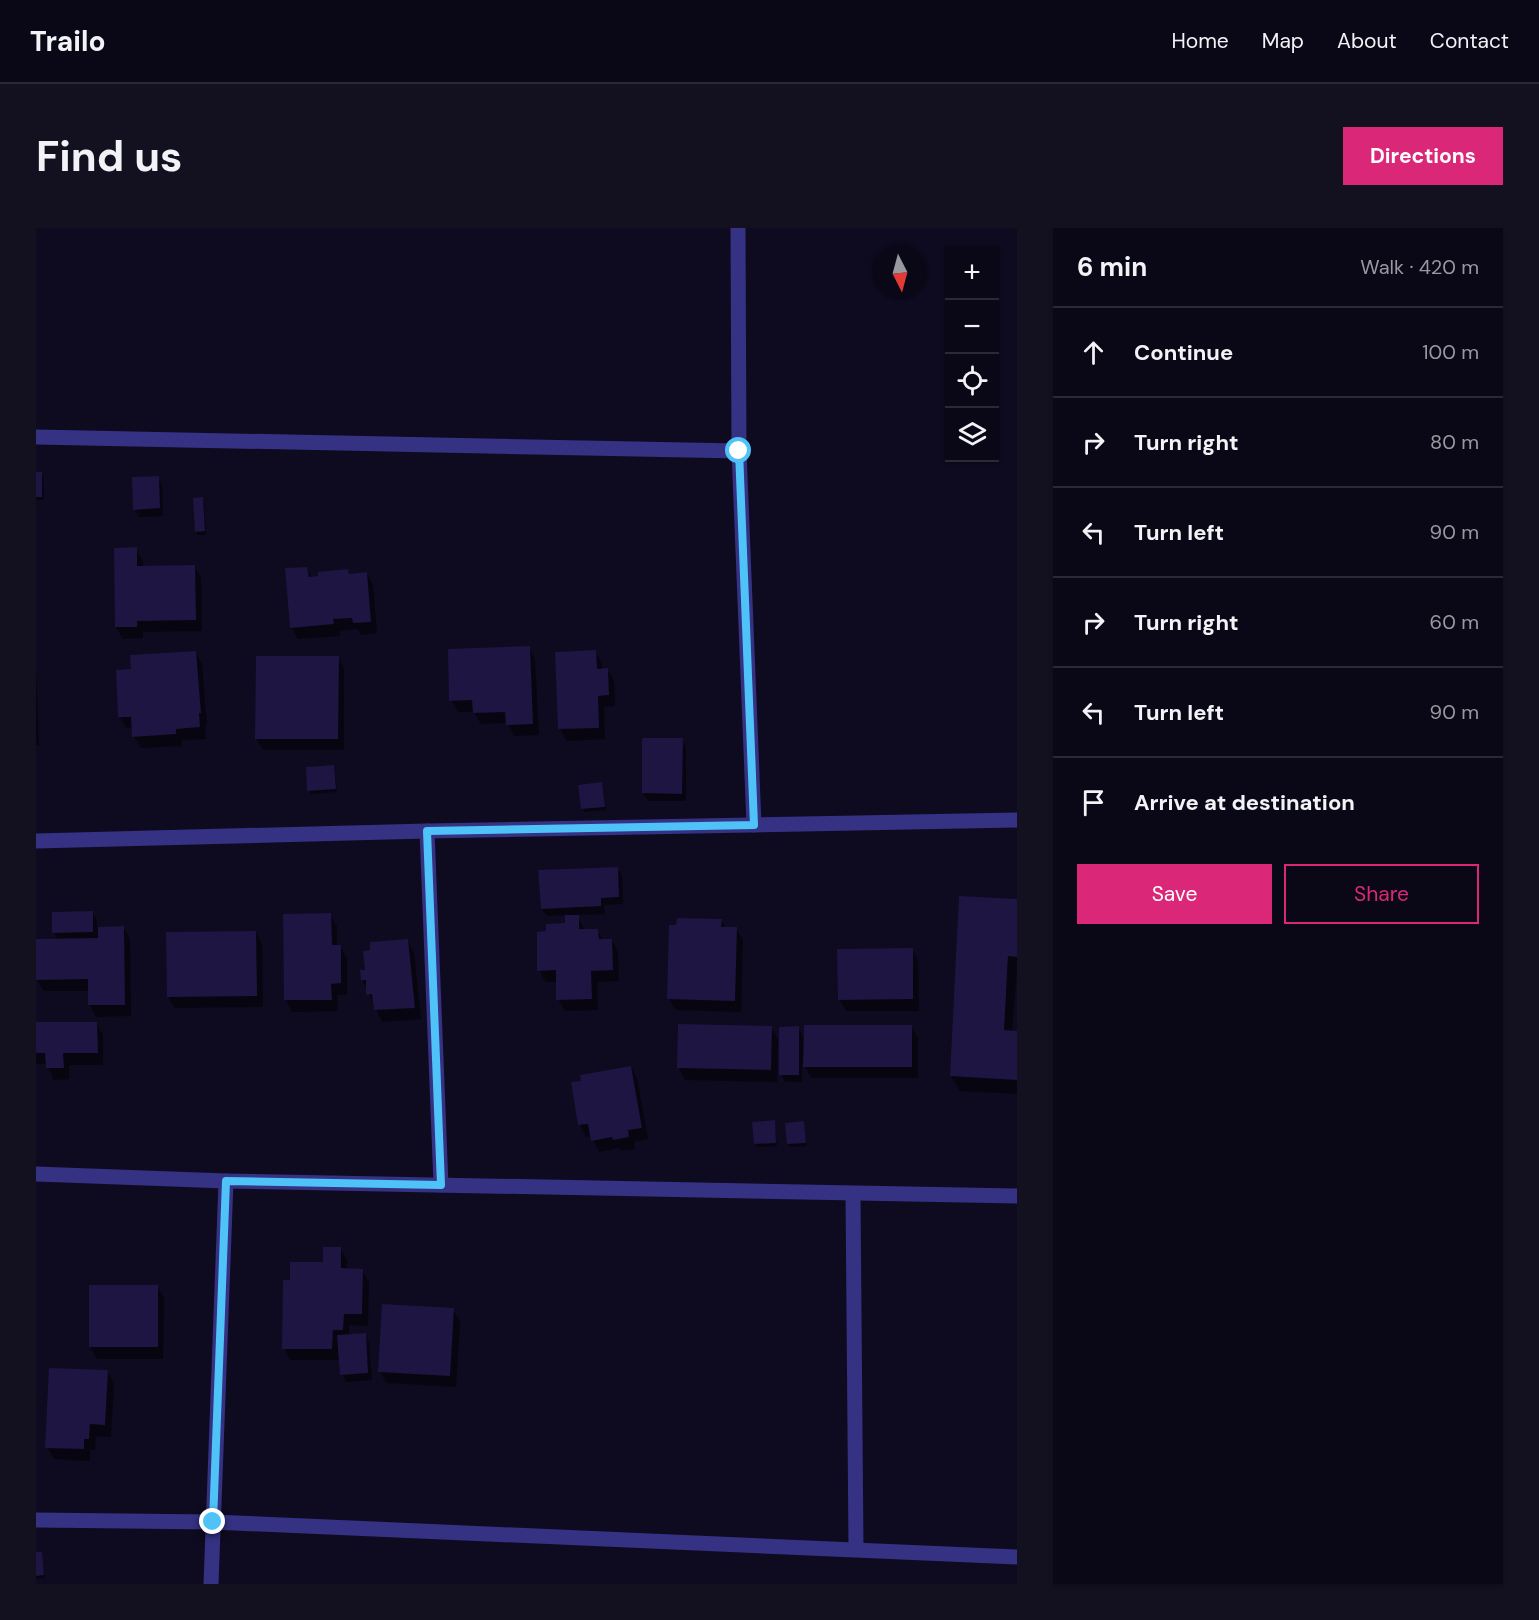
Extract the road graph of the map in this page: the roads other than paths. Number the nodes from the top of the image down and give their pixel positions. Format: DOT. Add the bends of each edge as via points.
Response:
graph roads {
  1 [pos="738,228"];
  2 [pos="36,437"];
  3 [pos="739,451"];
  4 [pos="1017,820"];
  5 [pos="754,825"];
  6 [pos="427,831"];
  7 [pos="36,841"];
  8 [pos="36,1174"];
  9 [pos="226,1181"];
  10 [pos="441,1185"];
  11 [pos="853,1194"];
  12 [pos="1017,1196"];
  13 [pos="36,1520"];
  14 [pos="213,1522"];
  15 [pos="856,1550"];
  16 [pos="1017,1557"];
  17 [pos="211,1584"];
  1 -- 3 [label="street"];
  2 -- 3 [label="street"];
  3 -- 5 [label="street"];
  4 -- 5 [label="street"];
  5 -- 6 [label="street"];
  6 -- 7 [label="street"];
  6 -- 10 [label="street"];
  8 -- 9 [label="street"];
  9 -- 10 [label="street"];
  9 -- 14 [label="street"];
  10 -- 11 [label="street"];
  11 -- 12 [label="street"];
  11 -- 15 [label="street"];
  13 -- 14 [label="street"];
  14 -- 15 [label="street"];
  14 -- 17 [label="street"];
  15 -- 16 [label="street"];
}
